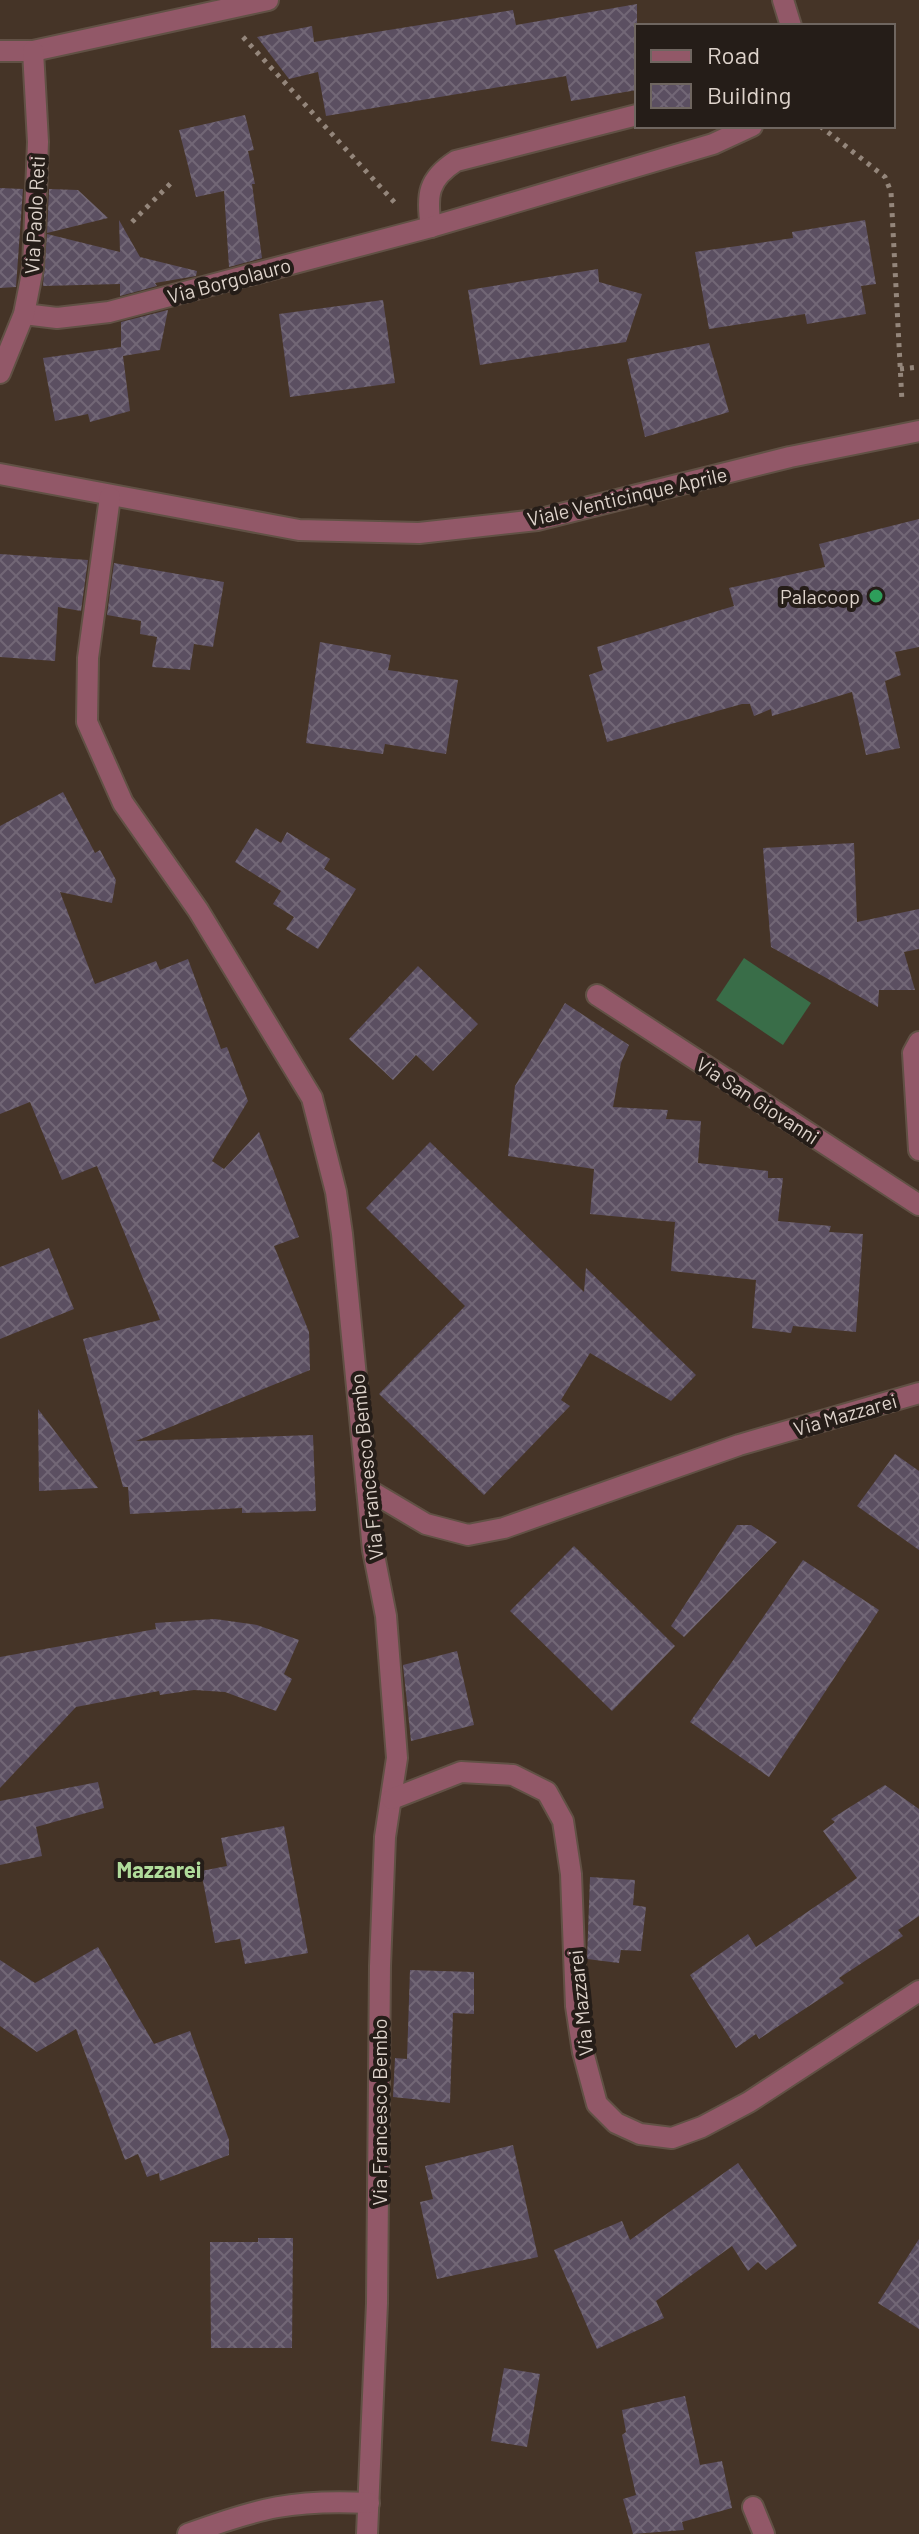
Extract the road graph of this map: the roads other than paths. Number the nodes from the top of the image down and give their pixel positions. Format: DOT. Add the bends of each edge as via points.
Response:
graph roads {
  1 [pos="268,0"];
  2 [pos="783,0"];
  3 [pos="790,24"];
  4 [pos="0,51"];
  5 [pos="33,51"];
  6 [pos="635,116"];
  7 [pos="748,128"];
  8 [pos="431,227"];
  9 [pos="24,314"];
  10 [pos="0,373"];
  11 [pos="911,431"];
  12 [pos="0,474"];
  13 [pos="110,497"];
  14 [pos="597,995"];
  15 [pos="919,1042"];
  16 [pos="919,1150"];
  17 [pos="919,1205"];
  18 [pos="919,1393"];
  19 [pos="367,1489"];
  20 [pos="392,1799"];
  21 [pos="919,1991"];
  22 [pos="369,2503"];
  23 [pos="753,2507"];
  24 [pos="188,2534"];
  25 [pos="367,2534"];
  26 [pos="764,2534"];
  1 -- 5 [label="street"];
  2 -- 3 [label="street"];
  4 -- 5 [label="street"];
  5 -- 9 [label="street, Via Paolo Reti" via="38,142 33,268"];
  6 -- 8 [label="street" via="456,161 437,173 427,197"];
  7 -- 8 [label="street, Via Borgolauro" via="713,144"];
  8 -- 9 [label="street, Via Borgolauro" via="109,312 57,318"];
  9 -- 10 [label="street, Via Paolo Reti"];
  11 -- 13 [label="street, Viale Venticinque Aprile" via="537,520 419,533 299,530"];
  12 -- 13 [label="street, Viale Venticinque Aprile"];
  13 -- 19 [label="street, Via Francesco Bembo" via="88,658 87,722 123,803 198,910 312,1098 336,1192"];
  14 -- 17 [label="street, Via San Giovanni"];
  15 -- 16 [label="street" via="913,1053"];
  18 -- 19 [label="street, Via Mazzarei" via="739,1445 504,1528 468,1535 426,1524"];
  19 -- 20 [label="street, Via Francesco Bembo" via="386,1616 397,1758"];
  20 -- 21 [label="street, Via Mazzarei" via="461,1772 513,1775 547,1792 563,1821 571,1874 576,2006 597,2104 616,2123 640,2134 672,2138 702,2127"];
  20 -- 22 [label="street, Via Francesco Bembo" via="385,1837 380,1966"];
  22 -- 24 [label="street" via="318,2500 259,2508"];
  22 -- 25 [label="street, Via Francesco Bembo"];
  23 -- 26 [label="street"];
}
